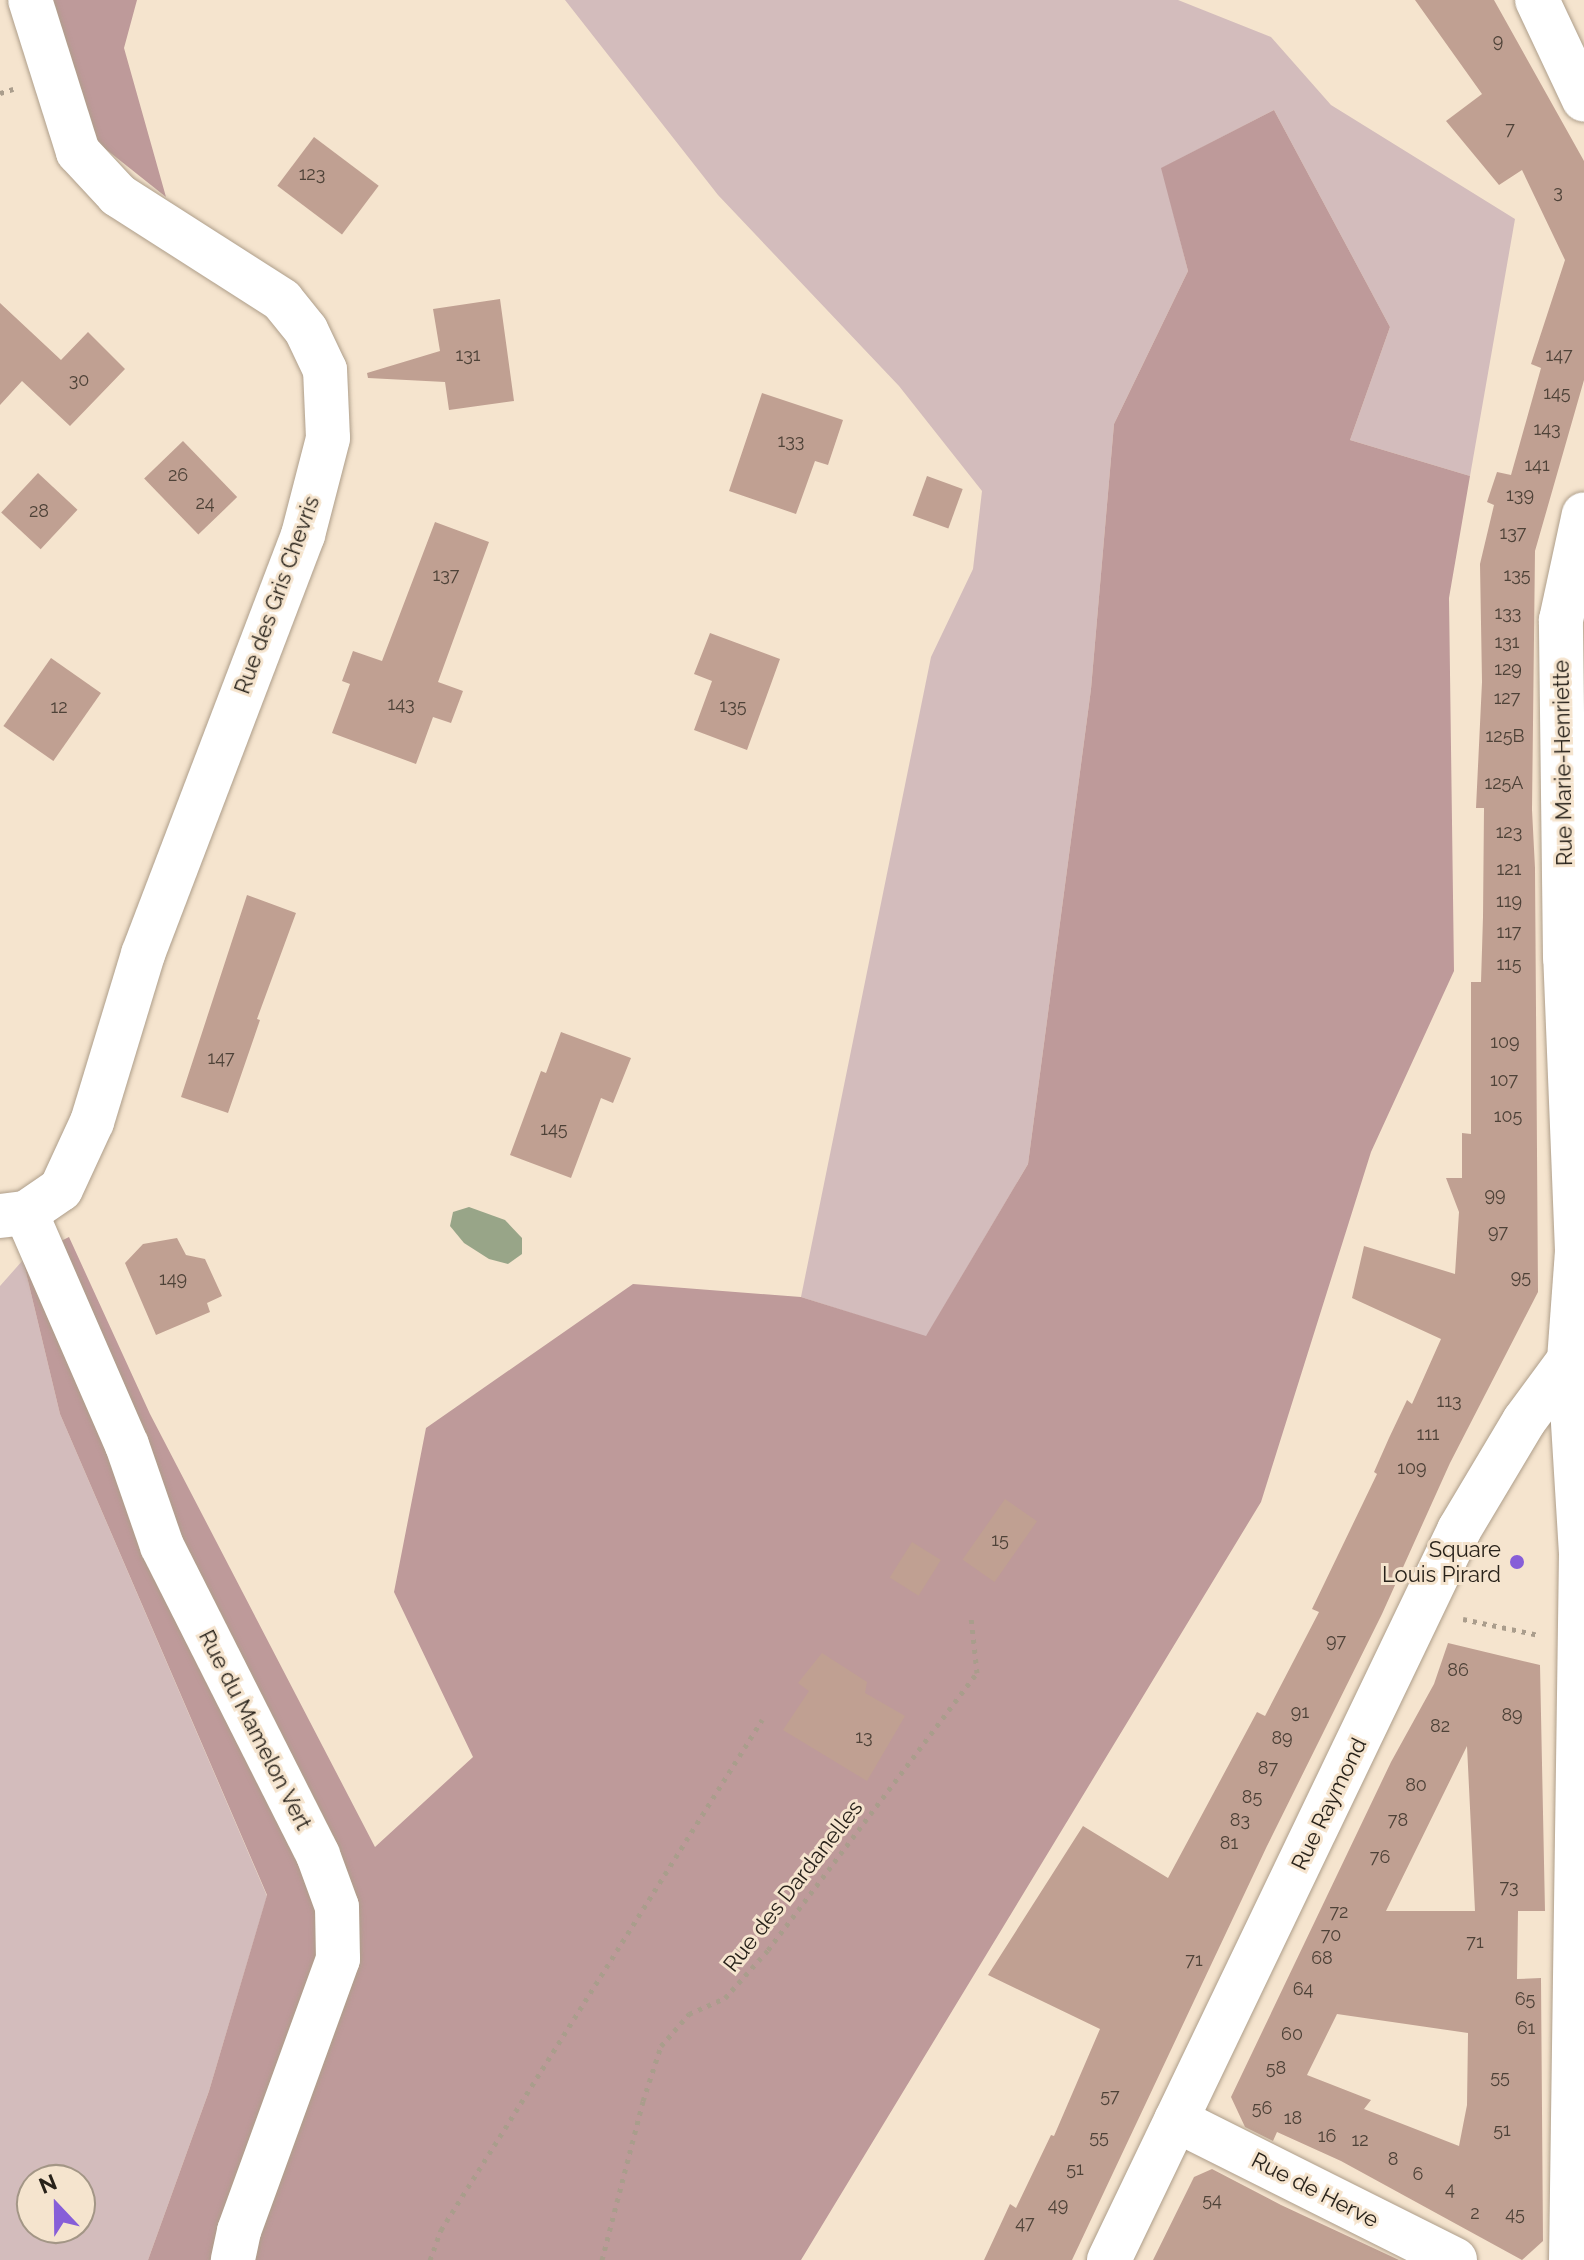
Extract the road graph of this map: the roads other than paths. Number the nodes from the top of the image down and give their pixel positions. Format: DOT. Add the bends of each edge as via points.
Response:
graph roads {
  1 [pos="30,0"];
  2 [pos="1524,0"];
  3 [pos="1545,18"];
  4 [pos="1584,100"];
  5 [pos="1584,514"];
  6 [pos="1574,958"];
  7 [pos="29,1206"];
  8 [pos="1569,1360"];
  9 [pos="1583,1554"];
  10 [pos="1176,2120"];
  11 [pos="233,2260"];
  12 [pos="1109,2260"];
  13 [pos="1455,2260"];
  14 [pos="1571,2260"];
  1 -- 7 [label="street, Rue des Gris Chevris" via="78,152 118,195 282,300 306,330 325,370 328,438 303,535 143,954 92,1122"];
  2 -- 3 [label="street"];
  3 -- 4 [label="street"];
  5 -- 6 [label="street, Rue Marie-Henriette" via="1561,620"];
  6 -- 8 [label="street, Rue Marie-Henriette" via="1577,1251"];
  7 -- 11 [label="street, Rue du Mamelon Vert" via="127,1445 162,1546 318,1855 337,1907 338,1959"];
  8 -- 9 [label="street, Rue Marie-Henriette"];
  8 -- 10 [label="street, Rue Raymond" via="1524,1421 1459,1530"];
  9 -- 14 [label="street, Rue Marie-Henriette"];
  10 -- 12 [label="street, Rue Raymond"];
  10 -- 13 [label="street, Rue de Herve"];
}
